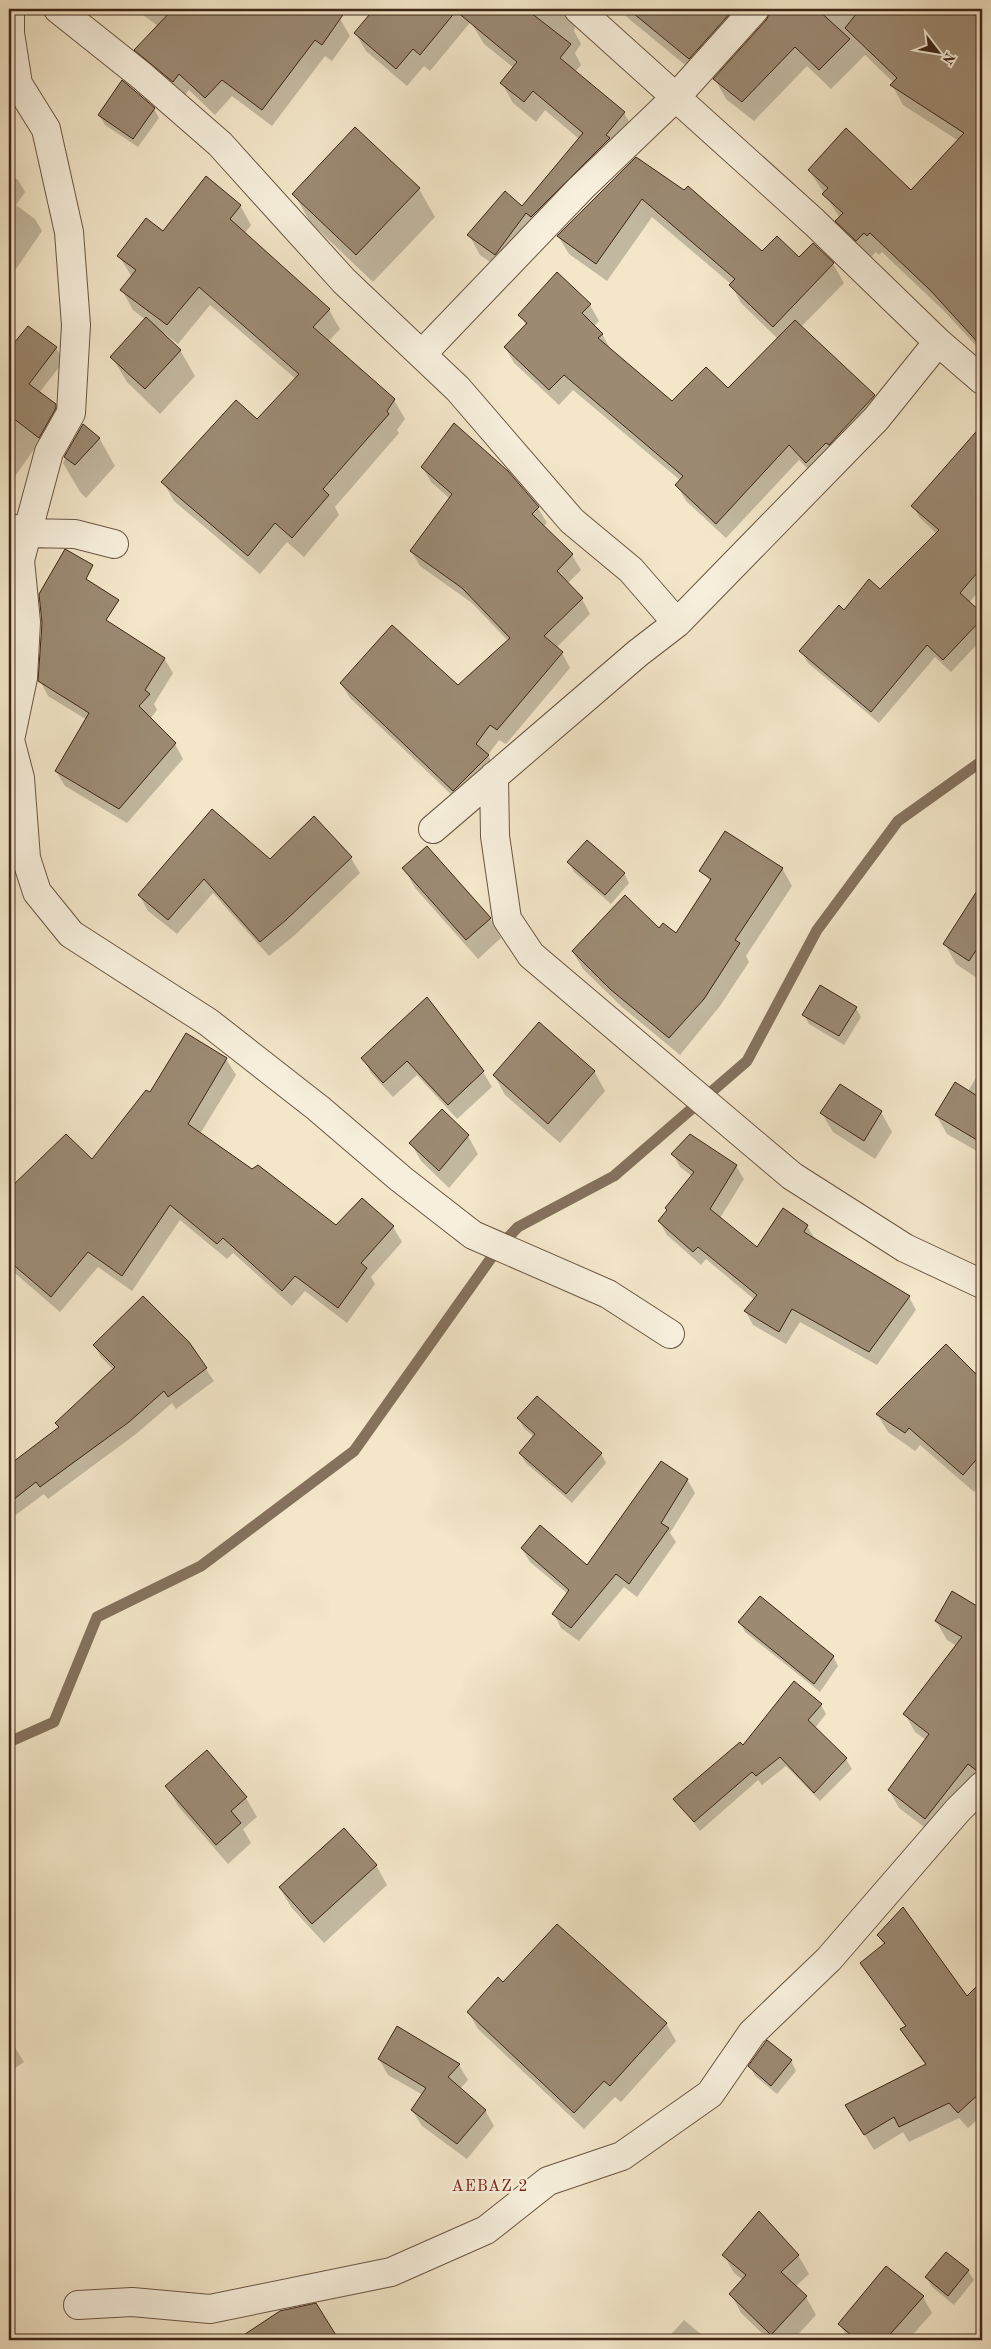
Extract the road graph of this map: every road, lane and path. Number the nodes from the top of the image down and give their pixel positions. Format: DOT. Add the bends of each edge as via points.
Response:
graph roads {
  1 [pos="10,9"];
  2 [pos="58,9"];
  3 [pos="578,9"];
  4 [pos="755,9"];
  5 [pos="676,97"];
  6 [pos="938,342"];
  7 [pos="422,354"];
  8 [pos="982,380"];
  9 [pos="18,530"];
  10 [pos="114,544"];
  11 [pos="676,623"];
  12 [pos="494,776"];
  13 [pos="433,829"];
  14 [pos="982,1284"];
  15 [pos="670,1334"];
  16 [pos="982,1786"];
  17 [pos="78,2305"];
  1 -- 9 [label="street" via="10,33 18,84 46,129 69,232 76,325 71,413 48,452"];
  2 -- 7 [label="street" via="220,144 344,281"];
  3 -- 5 [label="street"];
  4 -- 5 [label="street"];
  5 -- 6 [label="street" via="814,222"];
  5 -- 7 [label="street" via="581,188"];
  6 -- 8 [label="street"];
  6 -- 11 [label="street" via="876,419"];
  7 -- 11 [label="street" via="458,389 572,521 632,570"];
  9 -- 10 [label="street" via="75,534"];
  9 -- 15 [label="street" via="26,622 23,678 10,740 20,778 26,858 37,892 71,934 208,1022 473,1236 608,1294"];
  11 -- 12 [label="street"];
  12 -- 13 [label="street"];
  12 -- 14 [label="street" via="494,836 507,919 531,955 792,1176 905,1248"];
  16 -- 17 [label="street" via="829,1959 752,2033 710,2094 622,2156 548,2181 486,2230 391,2272 210,2309 132,2302"];
}
